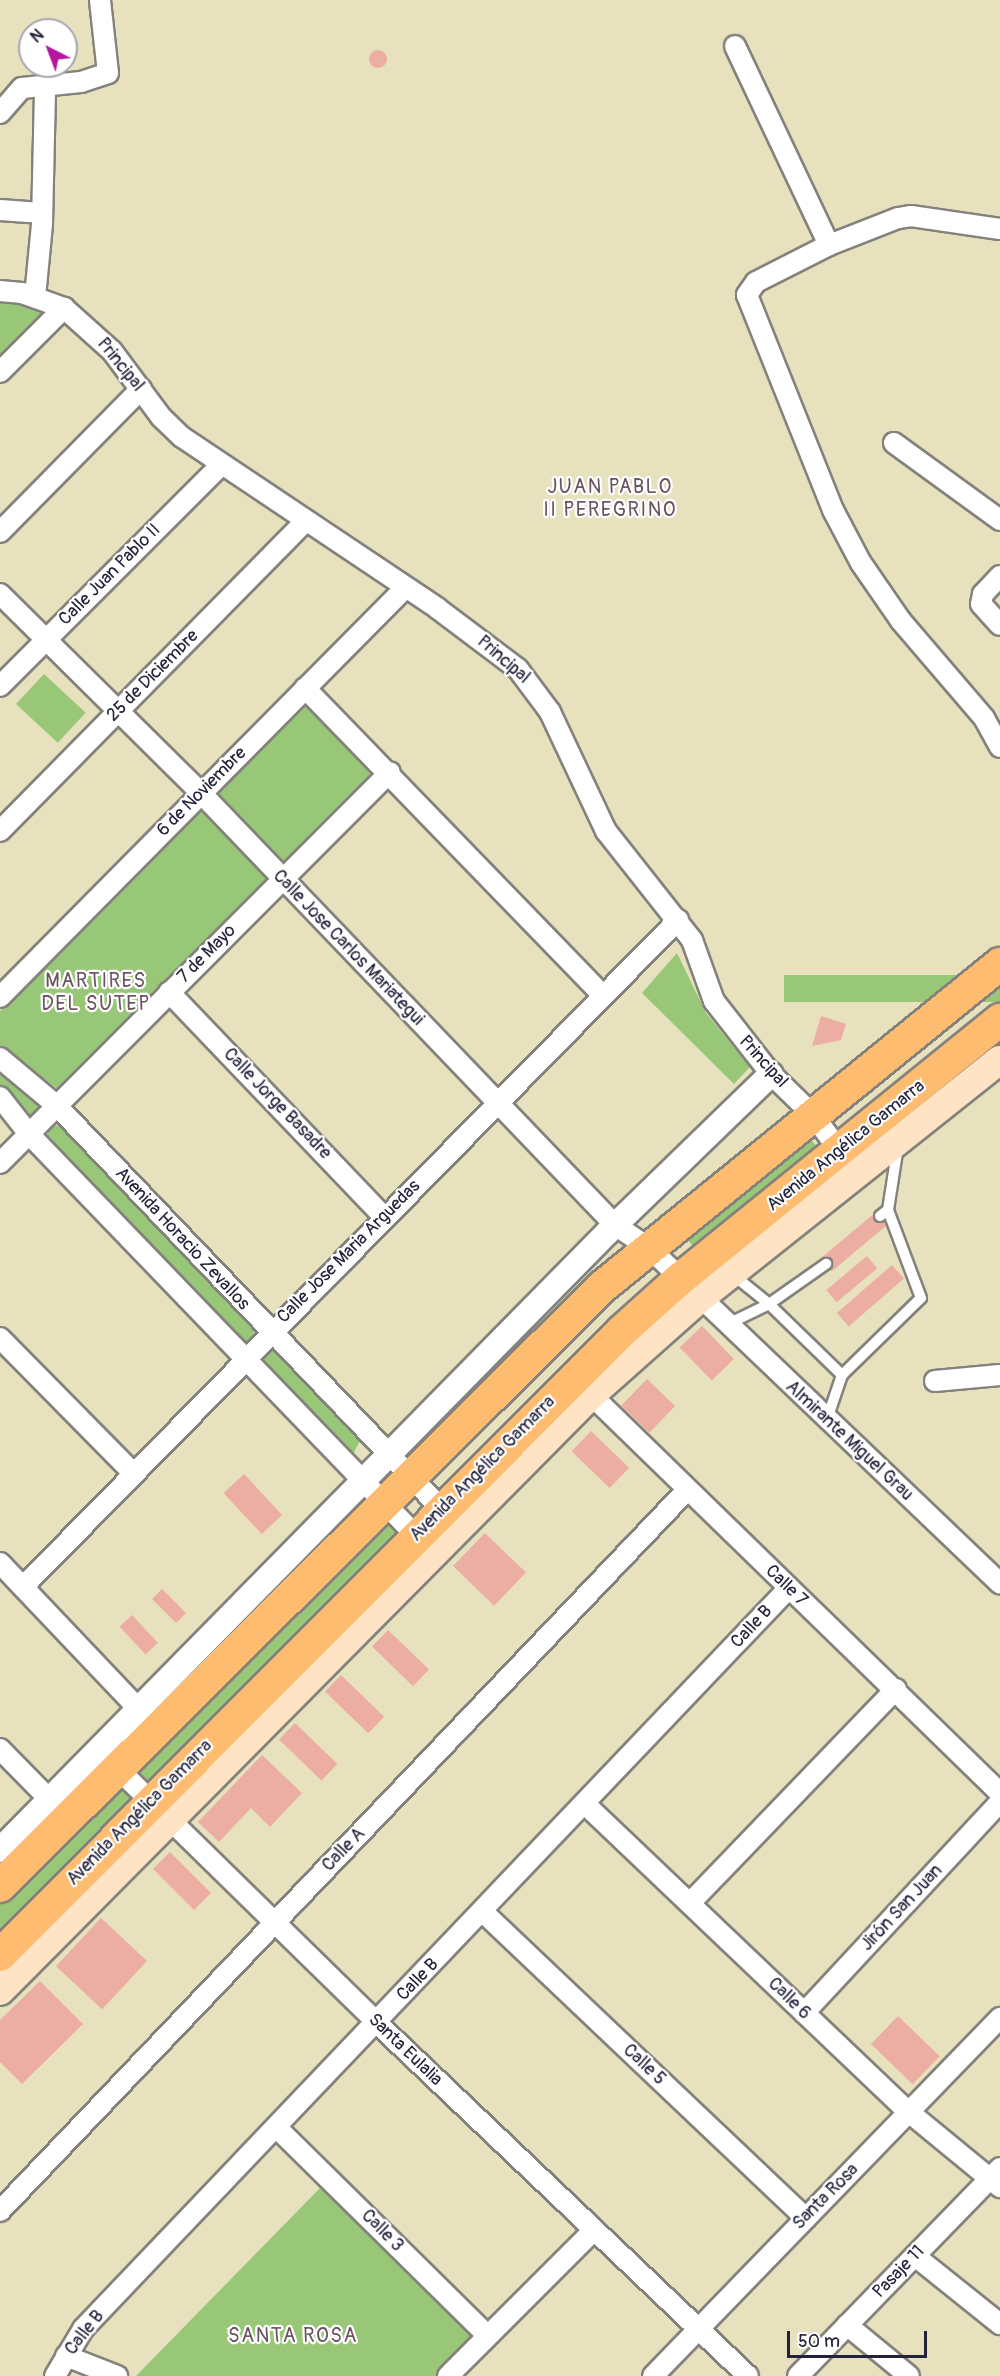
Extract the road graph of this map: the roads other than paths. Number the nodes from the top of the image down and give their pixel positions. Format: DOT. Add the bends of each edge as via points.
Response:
graph roads {
  1 [pos="100,0"];
  2 [pos="735,46"];
  3 [pos="45,88"];
  4 [pos="0,113"];
  5 [pos="0,210"];
  6 [pos="31,212"];
  7 [pos="1000,229"];
  8 [pos="829,245"];
  9 [pos="0,291"];
  10 [pos="35,297"];
  11 [pos="64,308"];
  12 [pos="0,372"];
  13 [pos="141,390"];
  14 [pos="894,444"];
  15 [pos="221,465"];
  16 [pos="1000,520"];
  17 [pos="306,521"];
  18 [pos="0,532"];
  19 [pos="1000,576"];
  20 [pos="405,588"];
  21 [pos="0,594"];
  22 [pos="1000,625"];
  23 [pos="46,639"];
  24 [pos="0,686"];
  25 [pos="305,688"];
  26 [pos="119,711"];
  27 [pos="1000,747"];
  28 [pos="390,772"];
  29 [pos="201,793"];
  30 [pos="0,831"];
  31 [pos="283,880"];
  32 [pos="678,920"];
  33 [pos="1000,964"];
  34 [pos="169,992"];
  35 [pos="603,995"];
  36 [pos="0,997"];
  37 [pos="1000,1020"];
  38 [pos="0,1058"];
  39 [pos="1000,1060"];
  40 [pos="771,1074"];
  41 [pos="0,1097"];
  42 [pos="496,1103"];
  43 [pos="56,1105"];
  44 [pos="813,1115"];
  45 [pos="29,1134"];
  46 [pos="899,1141"];
  47 [pos="0,1162"];
  48 [pos="849,1163"];
  49 [pos="384,1217"];
  50 [pos="615,1226"];
  51 [pos="648,1247"];
  52 [pos="826,1264"];
  53 [pos="732,1274"];
  54 [pos="689,1289"];
  55 [pos="769,1304"];
  56 [pos="726,1325"];
  57 [pos="269,1332"];
  58 [pos="0,1338"];
  59 [pos="243,1359"];
  60 [pos="842,1375"];
  61 [pos="1000,1375"];
  62 [pos="935,1381"];
  63 [pos="582,1387"];
  64 [pos="826,1420"];
  65 [pos="399,1466"];
  66 [pos="134,1474"];
  67 [pos="687,1490"];
  68 [pos="373,1492"];
  69 [pos="451,1519"];
  70 [pos="425,1545"];
  71 [pos="0,1563"];
  72 [pos="1000,1583"];
  73 [pos="23,1587"];
  74 [pos="789,1588"];
  75 [pos="896,1689"];
  76 [pos="147,1718"];
  77 [pos="0,1749"];
  78 [pos="117,1768"];
  79 [pos="1000,1793"];
  80 [pos="1000,1802"];
  81 [pos="585,1804"];
  82 [pos="58,1809"];
  83 [pos="160,1811"];
  84 [pos="0,1850"];
  85 [pos="0,1886"];
  86 [pos="690,1903"];
  87 [pos="483,1912"];
  88 [pos="274,1924"];
  89 [pos="0,1955"];
  90 [pos="0,1991"];
  91 [pos="804,2013"];
  92 [pos="1000,2018"];
  93 [pos="377,2023"];
  94 [pos="910,2113"];
  95 [pos="277,2128"];
  96 [pos="997,2178"];
  97 [pos="0,2211"];
  98 [pos="806,2218"];
  99 [pos="594,2230"];
  100 [pos="915,2256"];
  101 [pos="1000,2324"];
  102 [pos="847,2325"];
  103 [pos="697,2329"];
  104 [pos="487,2334"];
  105 [pos="66,2356"];
  106 [pos="55,2376"];
  107 [pos="117,2376"];
  108 [pos="448,2376"];
  109 [pos="653,2376"];
  110 [pos="748,2376"];
  111 [pos="798,2376"];
  112 [pos="909,2376"];
  1 -- 3 [label="street" via="108,73"];
  2 -- 8 [label="street"];
  3 -- 4 [label="street" via="22,88"];
  3 -- 10 [label="street" via="42,224"];
  5 -- 6 [label="street"];
  7 -- 8 [label="street" via="911,216"];
  8 -- 27 [label="street" via="748,288 747,295 833,510 861,563 901,621 984,718"];
  9 -- 10 [label="street, Principal"];
  10 -- 11 [label="street, Principal"];
  11 -- 12 [label="street"];
  11 -- 13 [label="street, Principal" via="92,331"];
  13 -- 15 [label="street, Principal" via="175,430"];
  13 -- 18 [label="street"];
  14 -- 16 [label="street"];
  15 -- 17 [label="street, Principal"];
  15 -- 23 [label="street, Calle Juan Pablo II"];
  17 -- 20 [label="street, Principal"];
  17 -- 26 [label="street, 25 de Diciembre"];
  19 -- 22 [label="street" via="983,594 981,604"];
  20 -- 25 [label="street, 6 de Noviembre"];
  20 -- 32 [label="street, Principal" via="465,628 536,689 606,831"];
  21 -- 23 [label="street, Calle Jose Carlos Mariategui"];
  23 -- 24 [label="street, Calle Juan Pablo II"];
  23 -- 26 [label="street, Calle Jose Carlos Mariategui"];
  25 -- 28 [label="street"];
  25 -- 29 [label="street, 6 de Noviembre"];
  26 -- 29 [label="street, Calle Jose Carlos Mariategui"];
  26 -- 30 [label="street, 25 de Diciembre"];
  28 -- 31 [label="street, 7 de Mayo"];
  28 -- 35 [label="street"];
  29 -- 31 [label="street, Calle Jose Carlos Mariategui"];
  29 -- 36 [label="street, 6 de Noviembre"];
  31 -- 34 [label="street, 7 de Mayo"];
  31 -- 42 [label="street, Calle Jose Carlos Mariategui"];
  32 -- 35 [label="street, Calle Jose Maria Arguedas"];
  32 -- 40 [label="street, Principal" via="698,956 714,1001"];
  33 -- 44 [label="main road"];
  34 -- 43 [label="street, 7 de Mayo"];
  34 -- 49 [label="street, Calle Jorge Basadre"];
  35 -- 42 [label="street, Calle Jose Maria Arguedas"];
  37 -- 48 [label="main road, Avenida Angélica Gamarra"];
  38 -- 43 [label="street, Avenida Horacio Zevallos"];
  39 -- 46 [label="main road, Avenida Angélica Gamarra"];
  40 -- 44 [label="street, Principal"];
  40 -- 50 [label="street"];
  41 -- 45 [label="street, Avenida Horacio Zevallos"];
  42 -- 49 [label="street, Calle Jose Maria Arguedas"];
  42 -- 50 [label="street, Calle Jose Carlos Mariategui"];
  43 -- 45 [label="street, 7 de Mayo"];
  43 -- 57 [label="street, Avenida Horacio Zevallos"];
  44 -- 48 [label="street, Principal"];
  44 -- 51 [label="main road"];
  45 -- 47 [label="street, 7 de Mayo"];
  45 -- 59 [label="street, Avenida Horacio Zevallos"];
  46 -- 48 [label="main road, Avenida Angélica Gamarra"];
  46 -- 60 [label="lane" via="884,1213 921,1298"];
  48 -- 53 [label="main road, Avenida Angélica Gamarra"];
  48 -- 54 [label="main road, Avenida Angélica Gamarra"];
  49 -- 57 [label="street, Calle Jose Maria Arguedas"];
  50 -- 51 [label="street, Calle Jose Carlos Mariategui"];
  50 -- 65 [label="street"];
  51 -- 54 [label="street, Calle Jose Carlos Mariategui"];
  51 -- 65 [label="main road"];
  52 -- 55 [label="lane"];
  53 -- 54 [label="main road, Avenida Angélica Gamarra"];
  53 -- 55 [label="lane"];
  54 -- 56 [label="street, Almirante Miguel Grau"];
  54 -- 63 [label="main road, Avenida Angélica Gamarra"];
  55 -- 56 [label="lane"];
  55 -- 60 [label="lane"];
  56 -- 64 [label="street, Almirante Miguel Grau"];
  57 -- 59 [label="street, Calle Jose Maria Arguedas"];
  57 -- 65 [label="street, Avenida Horacio Zevallos"];
  58 -- 66 [label="street"];
  59 -- 66 [label="street, Calle Jose Maria Arguedas"];
  59 -- 68 [label="street, Avenida Horacio Zevallos"];
  60 -- 64 [label="lane"];
  61 -- 62 [label="street"];
  63 -- 67 [label="street, Calle 7"];
  63 -- 69 [label="main road, Avenida Angélica Gamarra"];
  64 -- 72 [label="street, Almirante Miguel Grau"];
  65 -- 68 [label="main road"];
  65 -- 69 [label="street, Avenida Horacio Zevallos"];
  66 -- 73 [label="street, Calle Jose Maria Arguedas"];
  67 -- 74 [label="street, Calle 7"];
  67 -- 88 [label="street, Calle A"];
  68 -- 70 [label="street, Avenida Horacio Zevallos"];
  68 -- 76 [label="main road"];
  69 -- 70 [label="main road, Avenida Angélica Gamarra"];
  70 -- 83 [label="main road, Avenida Angélica Gamarra"];
  71 -- 73 [label="street"];
  73 -- 76 [label="street"];
  74 -- 75 [label="street, Calle 7"];
  74 -- 81 [label="street, Calle B"];
  75 -- 79 [label="street, Calle 7"];
  75 -- 86 [label="street"];
  76 -- 78 [label="main road"];
  76 -- 82 [label="street"];
  77 -- 82 [label="street"];
  78 -- 82 [label="main road"];
  78 -- 83 [label="street, Santa Eulalia"];
  80 -- 91 [label="street, Jirón San Juan"];
  81 -- 86 [label="street, Calle 6"];
  81 -- 87 [label="street, Calle B"];
  82 -- 84 [label="street"];
  82 -- 85 [label="main road"];
  83 -- 88 [label="street, Santa Eulalia"];
  83 -- 89 [label="main road, Avenida Angélica Gamarra"];
  83 -- 90 [label="main road, Avenida Angélica Gamarra"];
  86 -- 91 [label="street, Calle 6"];
  87 -- 93 [label="street, Calle B"];
  87 -- 98 [label="street, Calle 5"];
  88 -- 93 [label="street, Santa Eulalia"];
  88 -- 97 [label="street, Calle A"];
  91 -- 94 [label="street, Calle 6"];
  92 -- 94 [label="street, Santa Rosa"];
  93 -- 95 [label="street, Calle B"];
  93 -- 99 [label="street, Santa Eulalia"];
  94 -- 96 [label="street, Calle 6"];
  94 -- 98 [label="street, Santa Rosa"];
  95 -- 104 [label="street, Calle 3"];
  95 -- 105 [label="street, Calle B" via="83,2329"];
  96 -- 100 [label="street, Pasaje 11"];
  98 -- 103 [label="street, Santa Rosa"];
  99 -- 103 [label="street, Santa Eulalia"];
  99 -- 104 [label="street"];
  100 -- 101 [label="street"];
  100 -- 102 [label="street, Pasaje 11"];
  102 -- 111 [label="street, Pasaje 11"];
  102 -- 112 [label="street"];
  103 -- 109 [label="street, Santa Rosa"];
  103 -- 110 [label="street, Santa Eulalia"];
  104 -- 108 [label="street"];
  105 -- 106 [label="street, Calle B"];
  105 -- 107 [label="street"];
}
